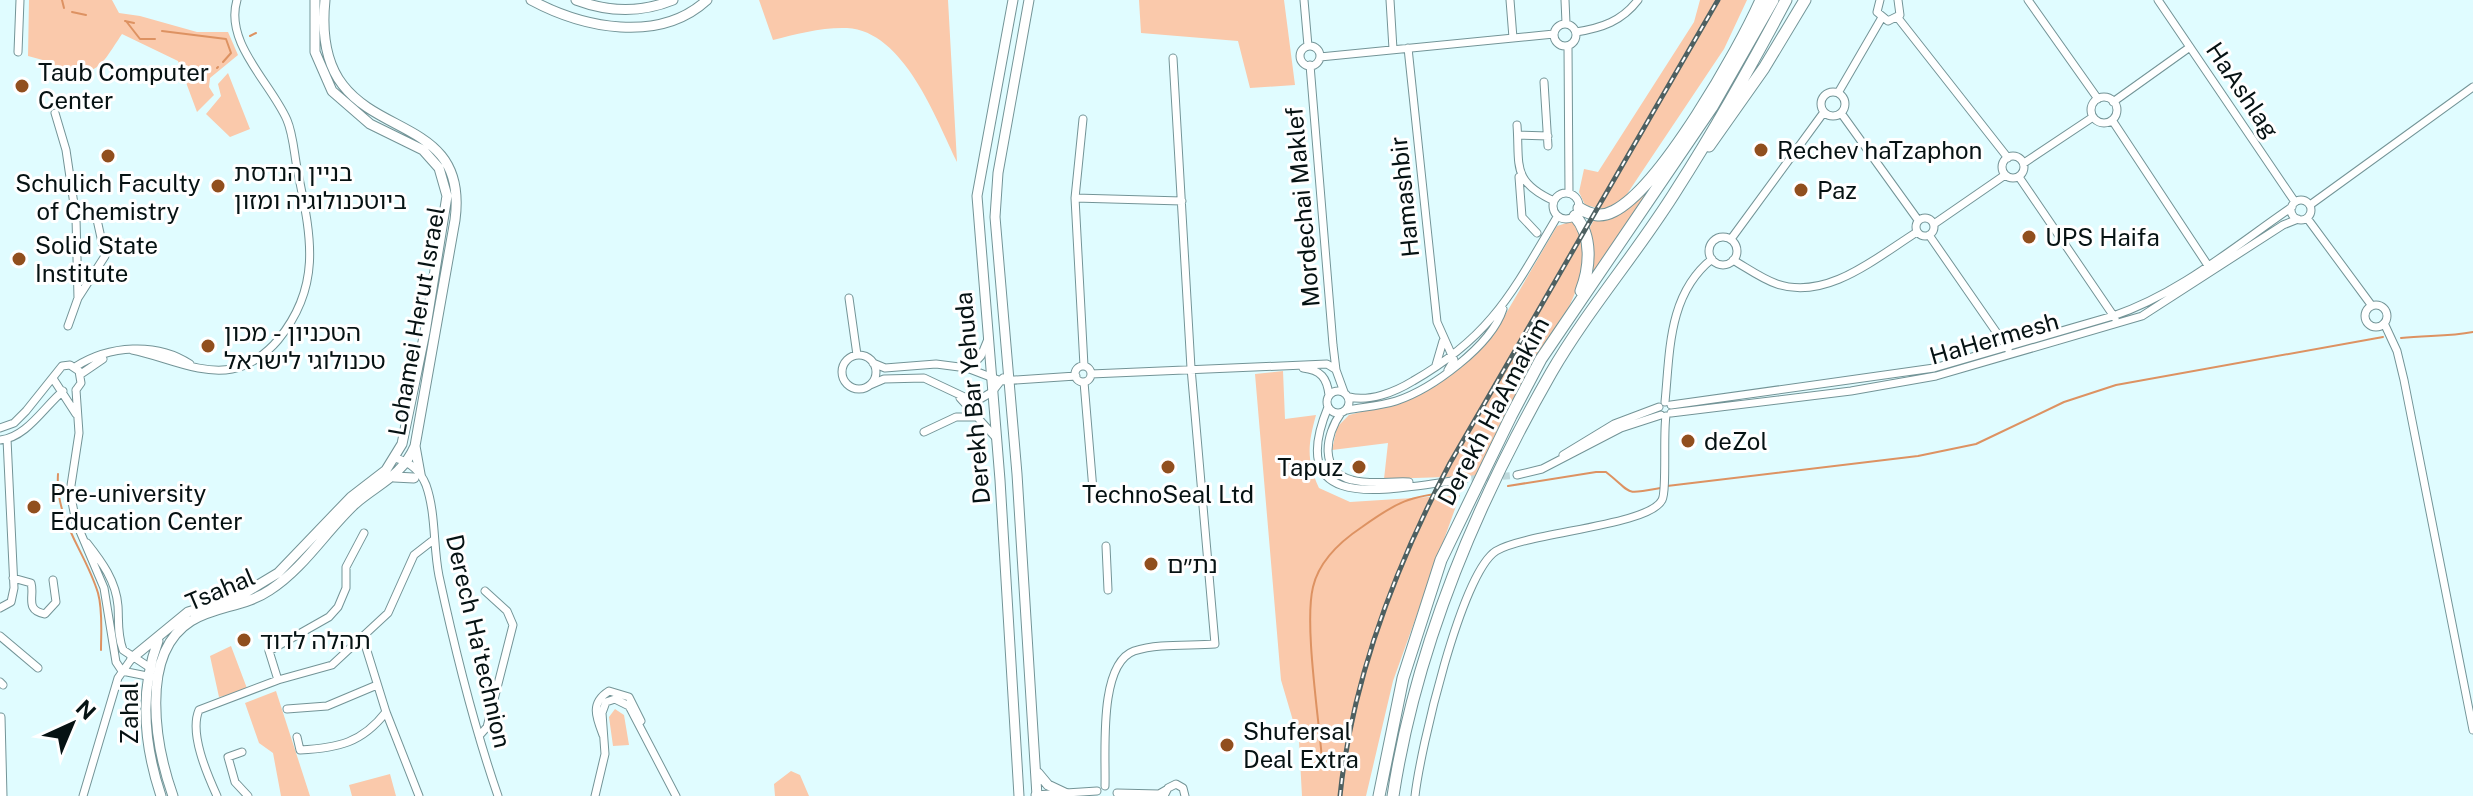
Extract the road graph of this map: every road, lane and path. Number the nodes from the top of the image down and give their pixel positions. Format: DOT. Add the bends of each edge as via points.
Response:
graph roads {
  1 [pos="20,0"];
  2 [pos="237,0"];
  3 [pos="315,0"];
  4 [pos="325,0"];
  5 [pos="531,0"];
  6 [pos="576,0"];
  7 [pos="673,0"];
  8 [pos="707,0"];
  9 [pos="1013,0"];
  10 [pos="1029,0"];
  11 [pos="1304,0"];
  12 [pos="1390,0"];
  13 [pos="1510,0"];
  14 [pos="1565,0"];
  15 [pos="1638,0"];
  16 [pos="1761,0"];
  17 [pos="1773,0"];
  18 [pos="1786,0"];
  19 [pos="1805,0"];
  20 [pos="1880,0"];
  21 [pos="1898,0"];
  22 [pos="2028,0"];
  23 [pos="2158,0"];
  24 [pos="1898,18"];
  25 [pos="1881,19"];
  26 [pos="1566,23"];
  27 [pos="1576,32"];
  28 [pos="1554,34"];
  29 [pos="1513,38"];
  30 [pos="1308,46"];
  31 [pos="1568,46"];
  32 [pos="2190,47"];
  33 [pos="1408,48"];
  34 [pos="1393,49"];
  35 [pos="18,52"];
  36 [pos="1733,55"];
  37 [pos="1320,57"];
  38 [pos="1173,58"];
  39 [pos="1310,65"];
  40 [pos="1544,82"];
  41 [pos="2473,87"];
  42 [pos="1838,93"];
  43 [pos="2098,99"];
  44 [pos="2113,102"];
  45 [pos="1712,107"];
  46 [pos="1824,112"];
  47 [pos="55,113"];
  48 [pos="1841,113"];
  49 [pos="2093,117"];
  50 [pos="1083,119"];
  51 [pos="2112,120"];
  52 [pos="1517,125"];
  53 [pos="1518,135"];
  54 [pos="1548,136"];
  55 [pos="1548,146"];
  56 [pos="2008,158"];
  57 [pos="2024,163"];
  58 [pos="1519,175"];
  59 [pos="2005,175"];
  60 [pos="2019,177"];
  61 [pos="1678,189"];
  62 [pos="1569,193"];
  63 [pos="1075,198"];
  64 [pos="1182,201"];
  65 [pos="1554,201"];
  66 [pos="2294,204"];
  67 [pos="2310,205"];
  68 [pos="1577,212"];
  69 [pos="1557,217"];
  70 [pos="76,218"];
  71 [pos="2302,218"];
  72 [pos="1918,220"];
  73 [pos="1934,224"];
  74 [pos="1917,232"];
  75 [pos="1537,233"];
  76 [pos="1929,235"];
  77 [pos="1731,239"];
  78 [pos="1712,259"];
  79 [pos="1733,260"];
  80 [pos="2210,269"];
  81 [pos="78,298"];
  82 [pos="849,298"];
  83 [pos="2372,306"];
  84 [pos="1504,307"];
  85 [pos="2116,319"];
  86 [pos="2384,323"];
  87 [pos="1564,324"];
  88 [pos="68,326"];
  89 [pos="988,336"];
  90 [pos="1443,341"];
  91 [pos="1333,345"];
  92 [pos="2009,350"];
  93 [pos="112,354"];
  94 [pos="857,355"];
  95 [pos="1453,356"];
  96 [pos="873,363"];
  97 [pos="1327,364"];
  98 [pos="950,366"];
  99 [pos="1084,366"];
  100 [pos="1277,366"];
  101 [pos="75,367"];
  102 [pos="967,368"];
  103 [pos="1191,368"];
  104 [pos="1434,369"];
  105 [pos="1336,370"];
  106 [pos="1448,370"];
  107 [pos="81,374"];
  108 [pos="1091,374"];
  109 [pos="1076,376"];
  110 [pos="54,380"];
  111 [pos="1001,380"];
  112 [pos="1084,382"];
  113 [pos="1328,382"];
  114 [pos="870,385"];
  115 [pos="950,388"];
  116 [pos="76,390"];
  117 [pos="63,391"];
  118 [pos="992,392"];
  119 [pos="1346,394"];
  120 [pos="1329,395"];
  121 [pos="961,398"];
  122 [pos="47,406"];
  123 [pos="1328,407"];
  124 [pos="1666,410"];
  125 [pos="1344,411"];
  126 [pos="78,417"];
  127 [pos="978,417"];
  128 [pos="951,419"];
  129 [pos="0,428"];
  130 [pos="924,432"];
  131 [pos="996,438"];
  132 [pos="3,440"];
  133 [pos="415,446"];
  134 [pos="395,458"];
  135 [pos="405,464"];
  136 [pos="1517,475"];
  137 [pos="417,476"];
  138 [pos="394,477"];
  139 [pos="1461,480"];
  140 [pos="1428,484"];
  141 [pos="1093,490"];
  142 [pos="364,533"];
  143 [pos="83,538"];
  144 [pos="432,541"];
  145 [pos="1106,546"];
  146 [pos="13,578"];
  147 [pos="53,580"];
  148 [pos="1108,590"];
  149 [pos="485,591"];
  150 [pos="0,608"];
  151 [pos="164,631"];
  152 [pos="0,636"];
  153 [pos="363,638"];
  154 [pos="132,658"];
  155 [pos="38,668"];
  156 [pos="122,671"];
  157 [pos="152,674"];
  158 [pos="278,680"];
  159 [pos="377,685"];
  160 [pos="287,709"];
  161 [pos="386,712"];
  162 [pos="1,717"];
  163 [pos="2473,730"];
  164 [pos="479,736"];
  165 [pos="297,737"];
  166 [pos="242,752"];
  167 [pos="1036,768"];
  168 [pos="1,774"];
  169 [pos="1105,786"];
  170 [pos="1165,793"];
  171 [pos="1067,794"];
  172 [pos="1096,794"];
  173 [pos="1117,794"];
  174 [pos="3,796"];
  175 [pos="83,796"];
  176 [pos="161,796"];
  177 [pos="173,796"];
  178 [pos="217,796"];
  179 [pos="248,796"];
  180 [pos="419,796"];
  181 [pos="498,796"];
  182 [pos="595,796"];
  183 [pos="676,796"];
  184 [pos="1019,796"];
  185 [pos="1036,796"];
  186 [pos="1185,796"];
  187 [pos="1379,796"];
  188 [pos="1393,796"];
  189 [pos="1415,796"];
  1 -- 35 [label="street"];
  2 -- 93 [label="street" via="237,30 246,54 289,123 307,209 311,253 300,309 271,348 232,369 214,371 132,350"];
  3 -- 134 [label="main road, Lohamei Herut Israel" via="315,52 332,91 370,124 423,150 439,168 447,196 415,383"];
  4 -- 133 [label="main road, Lohamei Herut Israel" via="324,47 342,86 367,109 437,148 456,186 455,220"];
  5 -- 8 [label="main road" via="567,16 618,28 663,23"];
  6 -- 7 [label="main road" via="606,9 637,10"];
  9 -- 89 [label="main road, Derekh Bar Yehuda" via="977,196"];
  10 -- 111 [label="main road, Derekh Bar Yehuda" via="995,199 1009,369"];
  11 -- 30 [label="street"];
  12 -- 34 [label="street"];
  13 -- 29 [label="street"];
  14 -- 26 [label="street"];
  15 -- 27 [label="street" via="1626,16"];
  16 -- 36 [label="highway"];
  17 -- 45 [label="highway, Derekh HaAmakim"];
  18 -- 61 [label="highway, Derekh HaAmakim"];
  19 -- 61 [label="highway"];
  20 -- 25 [label="street" via="1876,8"];
  21 -- 24 [label="street"];
  22 -- 43 [label="street"];
  23 -- 32 [label="street, HaAshlag"];
  24 -- 25 [label="street"];
  24 -- 56 [label="street"];
  25 -- 42 [label="street"];
  26 -- 27 [label="street"];
  26 -- 28 [label="street"];
  27 -- 31 [label="street"];
  28 -- 29 [label="street"];
  28 -- 31 [label="street" via="1558,43"];
  29 -- 33 [label="street"];
  30 -- 37 [label="street"];
  30 -- 39 [label="street" via="1301,59"];
  31 -- 62 [label="street"];
  32 -- 44 [label="street"];
  32 -- 66 [label="street, HaAshlag"];
  33 -- 34 [label="street"];
  33 -- 90 [label="street, Hamashbir"];
  34 -- 37 [label="street"];
  36 -- 45 [label="highway"];
  36 -- 68 [label="highway" via="1637,194 1606,214"];
  37 -- 39 [label="street"];
  38 -- 64 [label="street"];
  39 -- 91 [label="street, Mordechai Maklef"];
  40 -- 54 [label="street"];
  41 -- 67 [label="street"];
  42 -- 46 [label="street" via="1823,97"];
  42 -- 48 [label="street" via="1845,102"];
  43 -- 44 [label="street"];
  43 -- 49 [label="street" via="2091,107"];
  44 -- 51 [label="street"];
  45 -- 87 [label="highway, Derekh HaAmakim"];
  46 -- 48 [label="street"];
  46 -- 77 [label="street"];
  47 -- 70 [label="street"];
  48 -- 72 [label="street"];
  49 -- 51 [label="street" via="2103,123"];
  49 -- 57 [label="street"];
  50 -- 63 [label="street"];
  51 -- 80 [label="street"];
  52 -- 53 [label="street"];
  53 -- 54 [label="street"];
  53 -- 58 [label="street"];
  54 -- 55 [label="street"];
  56 -- 57 [label="street"];
  56 -- 59 [label="street"];
  57 -- 60 [label="street"];
  58 -- 65 [label="street" via="1528,187"];
  58 -- 75 [label="street" via="1522,217"];
  59 -- 60 [label="street"];
  59 -- 73 [label="street"];
  60 -- 85 [label="street"];
  61 -- 188 [label="highway, Derekh HaAmakim" via="1553,371 1455,567 1417,682"];
  62 -- 65 [label="street"];
  62 -- 68 [label="street" via="1576,197"];
  63 -- 64 [label="street"];
  63 -- 99 [label="street"];
  64 -- 103 [label="street"];
  65 -- 69 [label="street"];
  66 -- 67 [label="street" via="2302,200"];
  66 -- 71 [label="street, HaAshlag"];
  66 -- 80 [label="street, HaHermesh"];
  67 -- 71 [label="street"];
  68 -- 69 [label="street" via="1564,220"];
  68 -- 87 [label="highway" via="1588,268"];
  69 -- 84 [label="street"];
  70 -- 81 [label="street"];
  70 -- 81 [label="street" via="96,215 105,256"];
  71 -- 80 [label="street, HaHermesh"];
  71 -- 83 [label="street, HaAshlag"];
  72 -- 73 [label="street" via="1927,218"];
  72 -- 74 [label="street"];
  73 -- 76 [label="street"];
  74 -- 76 [label="street"];
  74 -- 79 [label="street" via="1825,285 1776,284"];
  76 -- 92 [label="street"];
  77 -- 78 [label="street" via="1719,237 1712,243"];
  77 -- 79 [label="street" via="1737,252"];
  78 -- 79 [label="street" via="1725,264"];
  78 -- 124 [label="street" via="1685,288 1677,311"];
  80 -- 85 [label="street, HaHermesh" via="2168,303"];
  81 -- 88 [label="street"];
  82 -- 94 [label="street"];
  83 -- 86 [label="street" via="2385,309"];
  83 -- 86 [label="street" via="2366,313 2368,322"];
  84 -- 95 [label="street"];
  84 -- 106 [label="street" via="1487,337"];
  85 -- 92 [label="street, HaHermesh"];
  86 -- 163 [label="street" via="2404,380"];
  87 -- 187 [label="highway, Derekh HaAmakim" via="1511,416 1441,560 1403,678"];
  89 -- 102 [label="street" via="979,360"];
  89 -- 111 [label="main road, Derekh Bar Yehuda"];
  90 -- 95 [label="street, Hamashbir"];
  90 -- 104 [label="street, Hamashbir"];
  91 -- 97 [label="street, Mordechai Maklef"];
  91 -- 105 [label="street, Mordechai Maklef"];
  92 -- 124 [label="street, HaHermesh" via="1936,376 1851,391"];
  93 -- 101 [label="street"];
  93 -- 107 [label="street"];
  94 -- 96 [label="street"];
  94 -- 114 [label="street" via="844,364 844,380 858,389"];
  95 -- 104 [label="street"];
  95 -- 106 [label="street"];
  96 -- 98 [label="street" via="885,368"];
  96 -- 114 [label="street" via="876,376"];
  97 -- 100 [label="street"];
  97 -- 105 [label="street"];
  97 -- 113 [label="street, Mordechai Maklef"];
  98 -- 102 [label="street"];
  98 -- 115 [label="street" via="941,373"];
  99 -- 108 [label="street"];
  99 -- 109 [label="street"];
  100 -- 103 [label="street"];
  100 -- 113 [label="street" via="1312,369"];
  101 -- 107 [label="street"];
  101 -- 110 [label="street" via="62,366"];
  102 -- 111 [label="street"];
  103 -- 108 [label="street"];
  103 -- 169 [label="street" via="1215,644 1130,652 1118,664 1108,693"];
  104 -- 119 [label="street" via="1396,390 1363,398"];
  105 -- 119 [label="street, Mordechai Maklef"];
  106 -- 125 [label="street" via="1406,397"];
  107 -- 116 [label="street"];
  108 -- 112 [label="street"];
  109 -- 111 [label="street"];
  109 -- 112 [label="street"];
  110 -- 117 [label="street"];
  110 -- 129 [label="street" via="14,423"];
  111 -- 118 [label="main road, Derekh Bar Yehuda"];
  111 -- 167 [label="main road, Derekh Bar Yehuda"];
  112 -- 141 [label="street"];
  113 -- 120 [label="street, Mordechai Maklef"];
  114 -- 115 [label="street" via="915,378"];
  115 -- 118 [label="street" via="975,402"];
  115 -- 121 [label="street"];
  116 -- 117 [label="street"];
  116 -- 126 [label="street"];
  117 -- 122 [label="street"];
  117 -- 126 [label="street"];
  118 -- 131 [label="main road, Derekh Bar Yehuda"];
  119 -- 120 [label="street" via="1336,390"];
  119 -- 125 [label="street"];
  120 -- 123 [label="street, Mordechai Maklef"];
  121 -- 127 [label="street"];
  121 -- 128 [label="street"];
  122 -- 126 [label="street" via="64,406"];
  122 -- 132 [label="street" via="25,429"];
  123 -- 125 [label="street"];
  123 -- 140 [label="street, Mordechai Maklef" via="1319,428 1317,456 1334,483 1364,491"];
  124 -- 136 [label="street, HaHermesh"];
  124 -- 189 [label="street" via="1665,490 1657,506 1641,516 1495,552 1477,573 1453,638"];
  125 -- 140 [label="street" via="1327,446 1339,474 1361,482"];
  126 -- 143 [label="street" via="70,492"];
  127 -- 128 [label="street"];
  127 -- 131 [label="street"];
  128 -- 130 [label="street"];
  131 -- 184 [label="main road, Derekh Bar Yehuda"];
  132 -- 146 [label="street"];
  133 -- 135 [label="main road, Lohamei Herut Israel"];
  133 -- 137 [label="main road"];
  134 -- 135 [label="street, Derech Ha'technion"];
  134 -- 151 [label="main road, Tsahal" via="278,573 240,596 188,612"];
  135 -- 137 [label="street, Derech Ha'technion"];
  135 -- 138 [label="main road, Tsahal"];
  137 -- 138 [label="main road"];
  137 -- 144 [label="street, Derech Ha'technion" via="428,494"];
  138 -- 157 [label="main road, Tsahal" via="354,506 277,586 183,627"];
  139 -- 140 [label="street"];
  142 -- 158 [label="street" via="346,567 346,588 338,607 269,651"];
  143 -- 154 [label="street" via="116,590 121,645"];
  143 -- 156 [label="street" via="104,588 114,657"];
  144 -- 153 [label="street" via="414,555 396,600"];
  144 -- 164 [label="street, Derech Ha'technion"];
  145 -- 148 [label="street"];
  146 -- 147 [label="street" via="31,583 29,602 45,614 56,602"];
  146 -- 150 [label="street" via="11,602"];
  149 -- 164 [label="street" via="507,611 513,625 487,727"];
  151 -- 154 [label="main road, Tsahal"];
  151 -- 157 [label="main road, Zahal"];
  152 -- 155 [label="street"];
  153 -- 158 [label="street" via="322,671"];
  153 -- 159 [label="street"];
  154 -- 156 [label="street"];
  154 -- 157 [label="street"];
  156 -- 157 [label="street"];
  156 -- 175 [label="street"];
  157 -- 176 [label="main road, Zahal" via="147,738"];
  157 -- 177 [label="main road, Tsahal" via="157,737"];
  158 -- 178 [label="street" via="199,710 202,755"];
  159 -- 160 [label="street" via="327,706"];
  159 -- 161 [label="street"];
  161 -- 165 [label="street" via="363,736 343,747 300,750"];
  161 -- 180 [label="street"];
  162 -- 168 [label="street"];
  164 -- 181 [label="street, Derech Ha'technion"];
  166 -- 179 [label="street" via="228,757 235,782"];
  167 -- 171 [label="main road" via="1048,785"];
  167 -- 185 [label="main road, Derekh Bar Yehuda"];
  168 -- 174 [label="street"];
  169 -- 172 [label="street"];
  169 -- 173 [label="street"];
  170 -- 173 [label="street"];
  170 -- 186 [label="street" via="1178,785"];
  171 -- 172 [label="street"];
  171 -- 185 [label="street"];
  182 -- 183 [label="street" via="605,741 602,713 610,695 625,702 644,730"];
}
